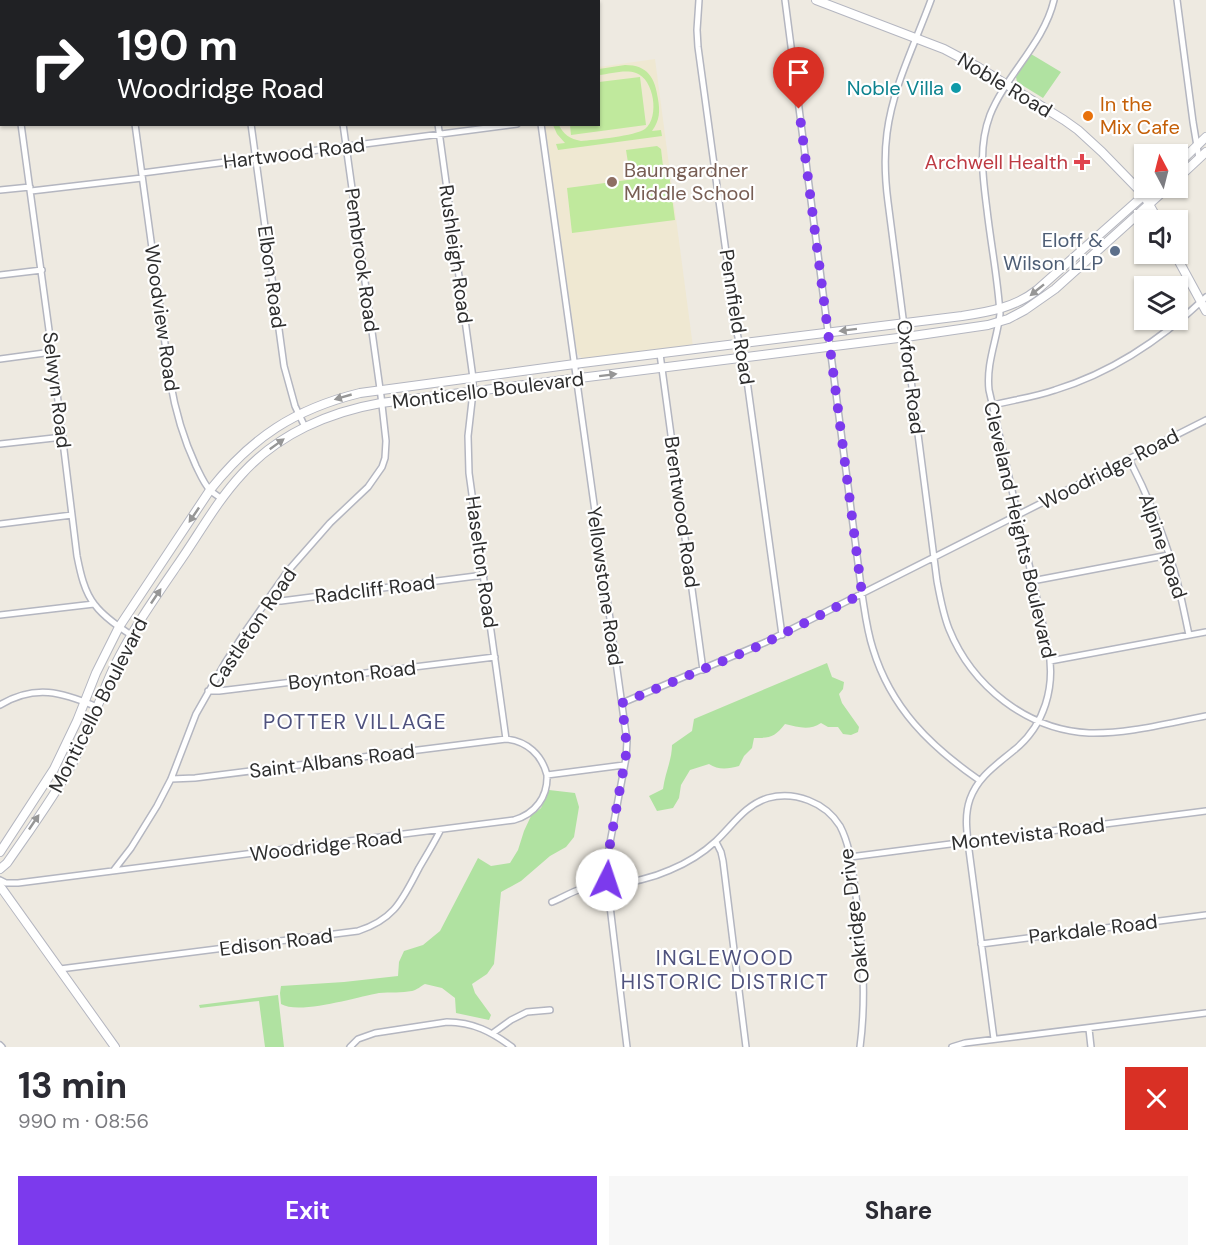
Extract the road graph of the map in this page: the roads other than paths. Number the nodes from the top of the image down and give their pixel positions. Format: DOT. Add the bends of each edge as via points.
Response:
graph roads {
  1 [pos="699,0"];
  2 [pos="784,0"];
  3 [pos="816,0"];
  4 [pos="931,0"];
  5 [pos="1054,0"];
  6 [pos="1177,0"];
  7 [pos="916,39"];
  8 [pos="1007,85"];
  9 [pos="21,126"];
  10 [pos="135,126"];
  11 [pos="252,126"];
  12 [pos="343,126"];
  13 [pos="438,126"];
  14 [pos="502,126"];
  15 [pos="541,126"];
  16 [pos="439,134"];
  17 [pos="1206,137"];
  18 [pos="346,146"];
  19 [pos="1197,146"];
  20 [pos="1206,152"];
  21 [pos="1188,155"];
  22 [pos="256,158"];
  23 [pos="1199,158"];
  24 [pos="1188,168"];
  25 [pos="142,175"];
  26 [pos="1134,186"];
  27 [pos="30,189"];
  28 [pos="0,190"];
  29 [pos="1140,198"];
  30 [pos="1145,198"];
  31 [pos="1156,198"];
  32 [pos="1149,204"];
  33 [pos="1152,210"];
  34 [pos="1112,223"];
  35 [pos="1119,231"];
  36 [pos="1181,264"];
  37 [pos="42,270"];
  38 [pos="0,275"];
  39 [pos="1203,299"];
  40 [pos="1206,312"];
  41 [pos="999,315"];
  42 [pos="904,323"];
  43 [pos="828,333"];
  44 [pos="906,337"];
  45 [pos="739,344"];
  46 [pos="830,347"];
  47 [pos="52,352"];
  48 [pos="660,354"];
  49 [pos="744,358"];
  50 [pos="0,359"];
  51 [pos="574,364"];
  52 [pos="662,368"];
  53 [pos="576,378"];
  54 [pos="473,385"];
  55 [pos="380,396"];
  56 [pos="993,405"];
  57 [pos="298,415"];
  58 [pos="1206,420"];
  59 [pos="305,428"];
  60 [pos="63,437"];
  61 [pos="0,444"];
  62 [pos="1130,459"];
  63 [pos="210,490"];
  64 [pos="222,499"];
  65 [pos="72,515"];
  66 [pos="1017,516"];
  67 [pos="0,524"];
  68 [pos="1169,555"];
  69 [pos="934,557"];
  70 [pos="484,575"];
  71 [pos="1032,581"];
  72 [pos="862,594"];
  73 [pos="267,601"];
  74 [pos="94,604"];
  75 [pos="0,615"];
  76 [pos="119,627"];
  77 [pos="1206,632"];
  78 [pos="131,635"];
  79 [pos="782,635"];
  80 [pos="1189,635"];
  81 [pos="495,657"];
  82 [pos="1050,661"];
  83 [pos="703,670"];
  84 [pos="208,691"];
  85 [pos="84,702"];
  86 [pos="622,703"];
  87 [pos="0,705"];
  88 [pos="97,707"];
  89 [pos="1206,716"];
  90 [pos="1039,721"];
  91 [pos="506,739"];
  92 [pos="624,765"];
  93 [pos="547,775"];
  94 [pos="171,779"];
  95 [pos="979,780"];
  96 [pos="1206,811"];
  97 [pos="440,831"];
  98 [pos="968,841"];
  99 [pos="716,842"];
  100 [pos="0,852"];
  101 [pos="850,857"];
  102 [pos="0,869"];
  103 [pos="114,870"];
  104 [pos="0,880"];
  105 [pos="608,885"];
  106 [pos="0,886"];
  107 [pos="552,902"];
  108 [pos="1206,915"];
  109 [pos="981,944"];
  110 [pos="60,969"];
  111 [pos="550,1010"];
  112 [pos="1206,1013"];
  113 [pos="1089,1029"];
  114 [pos="493,1033"];
  115 [pos="994,1039"];
  116 [pos="115,1047"];
  117 [pos="350,1047"];
  118 [pos="512,1047"];
  119 [pos="627,1047"];
  120 [pos="746,1047"];
  121 [pos="860,1047"];
  122 [pos="952,1047"];
  123 [pos="1091,1047"];
  1 -- 45 [label="street, Pennfield Road" via="698,45"];
  2 -- 43 [label="street"];
  3 -- 7 [label="main road, Noble Road"];
  4 -- 7 [label="street, Oxford Road"];
  5 -- 8 [label="street, Cleveland Heights Boulevard" via="1050,14"];
  6 -- 19 [label="street"];
  7 -- 8 [label="main road, Noble Road" via="962,58"];
  7 -- 42 [label="street, Oxford Road" via="893,102 885,153"];
  8 -- 26 [label="main road, Noble Road" via="1078,130"];
  8 -- 41 [label="street, Cleveland Heights Boulevard" via="988,120 982,156"];
  9 -- 27 [label="street, Selwyn Road"];
  10 -- 25 [label="street, Woodview Road"];
  11 -- 22 [label="street, Elbon Road"];
  12 -- 18 [label="street, Pembrook Road"];
  13 -- 16 [label="street, Rushleigh Road"];
  14 -- 16 [label="street, Hartwood Road"];
  15 -- 51 [label="street, Yellowstone Road"];
  16 -- 18 [label="street, Hartwood Road"];
  16 -- 54 [label="street, Rushleigh Road"];
  17 -- 19 [label="main road"];
  18 -- 22 [label="street, Hartwood Road"];
  18 -- 55 [label="street, Pembrook Road"];
  19 -- 21 [label="main road"];
  19 -- 23 [label="street"];
  20 -- 23 [label="main road"];
  22 -- 25 [label="street, Hartwood Road"];
  22 -- 57 [label="street, Elbon Road" via="284,366"];
  23 -- 24 [label="main road"];
  25 -- 27 [label="street, Hartwood Road"];
  25 -- 63 [label="street, Woodview Road" via="174,404 188,449"];
  27 -- 28 [label="street, Hartwood Road"];
  27 -- 37 [label="street, Selwyn Road"];
  29 -- 34 [label="main road, Monticello Boulevard"];
  30 -- 32 [label="main road, Noble Road"];
  31 -- 32 [label="main road, Monticello Boulevard"];
  32 -- 33 [label="main road, Noble Road"];
  32 -- 35 [label="main road, Monticello Boulevard"];
  34 -- 35 [label="main road"];
  34 -- 41 [label="main road, Monticello Boulevard, one-way" via="1032,294"];
  35 -- 41 [label="main road, Monticello Boulevard" via="1042,299 1020,313"];
  36 -- 39 [label="main road"];
  37 -- 38 [label="street"];
  37 -- 47 [label="street, Selwyn Road"];
  39 -- 40 [label="main road"];
  39 -- 56 [label="street" via="1148,345 1109,369 1060,389"];
  41 -- 42 [label="main road, Monticello Boulevard"];
  41 -- 44 [label="main road, Monticello Boulevard" via="976,328"];
  41 -- 56 [label="street, Cleveland Heights Boulevard" via="988,373"];
  42 -- 43 [label="main road, Monticello Boulevard, one-way"];
  42 -- 44 [label="street, Oxford Road"];
  43 -- 45 [label="main road, Monticello Boulevard"];
  43 -- 46 [label="street"];
  44 -- 46 [label="main road, Monticello Boulevard"];
  44 -- 69 [label="street, Oxford Road"];
  45 -- 48 [label="main road, Monticello Boulevard"];
  45 -- 49 [label="street, Pennfield Road"];
  46 -- 49 [label="main road, Monticello Boulevard"];
  46 -- 72 [label="street"];
  47 -- 50 [label="street"];
  47 -- 60 [label="street, Selwyn Road"];
  48 -- 51 [label="main road, Monticello Boulevard"];
  48 -- 52 [label="street, Brentwood Road"];
  49 -- 52 [label="main road, Monticello Boulevard"];
  49 -- 79 [label="street, Pennfield Road"];
  51 -- 53 [label="street, Yellowstone Road"];
  51 -- 54 [label="main road, Monticello Boulevard"];
  53 -- 52 [label="main road, Monticello Boulevard, one-way"];
  52 -- 83 [label="street, Brentwood Road"];
  53 -- 54 [label="main road, Monticello Boulevard"];
  53 -- 86 [label="street, Yellowstone Road"];
  54 -- 55 [label="main road, Monticello Boulevard"];
  54 -- 55 [label="main road, Monticello Boulevard"];
  54 -- 70 [label="street, Haselton Road" via="468,459"];
  55 -- 57 [label="main road, Monticello Boulevard, one-way" via="360,393"];
  55 -- 59 [label="main road, Monticello Boulevard"];
  55 -- 73 [label="street, Castleton Road" via="386,449 382,467 368,487 287,572"];
  56 -- 66 [label="street, Cleveland Heights Boulevard"];
  57 -- 59 [label="street, Elbon Road"];
  57 -- 63 [label="main road, Monticello Boulevard" via="239,456"];
  58 -- 62 [label="street, Woodridge Road"];
  64 -- 59 [label="main road, Monticello Boulevard, one-way" via="259,457"];
  60 -- 61 [label="street"];
  60 -- 65 [label="street, Selwyn Road"];
  62 -- 66 [label="street, Woodridge Road"];
  62 -- 68 [label="street, Alpine Road"];
  63 -- 64 [label="street, Woodview Road"];
  63 -- 76 [label="main road, Monticello Boulevard, one-way"];
  78 -- 64 [label="main road, Monticello Boulevard, one-way"];
  65 -- 67 [label="street"];
  65 -- 74 [label="street, Selwyn Road" via="81,576"];
  66 -- 69 [label="street, Woodridge Road"];
  66 -- 71 [label="street, Cleveland Heights Boulevard"];
  68 -- 71 [label="street"];
  68 -- 80 [label="street, Alpine Road"];
  69 -- 72 [label="street, Woodridge Road"];
  69 -- 90 [label="street, Oxford Road" via="945,617 963,656 998,696"];
  70 -- 73 [label="street, Radcliff Road"];
  70 -- 81 [label="street, Haselton Road"];
  71 -- 82 [label="street, Cleveland Heights Boulevard"];
  72 -- 79 [label="street, Woodridge Road"];
  72 -- 95 [label="street" via="873,650 892,693 933,745"];
  73 -- 84 [label="street, Castleton Road"];
  74 -- 75 [label="street"];
  74 -- 76 [label="street, Selwyn Road"];
  76 -- 78 [label="street, Selwyn Road"];
  76 -- 85 [label="main road, Monticello Boulevard"];
  77 -- 80 [label="street"];
  78 -- 88 [label="main road, Monticello Boulevard"];
  79 -- 83 [label="street, Woodridge Road"];
  80 -- 82 [label="street"];
  81 -- 84 [label="street, Boynton Road"];
  81 -- 91 [label="street, Haselton Road"];
  82 -- 90 [label="street, Cleveland Heights Boulevard" via="1048,697"];
  83 -- 86 [label="street, Woodridge Road"];
  84 -- 94 [label="street, Castleton Road"];
  85 -- 87 [label="street" via="41,692 20,695"];
  85 -- 88 [label="street"];
  85 -- 100 [label="main road, Monticello Boulevard" via="54,769"];
  86 -- 92 [label="street, Yellowstone Road" via="627,741"];
  102 -- 88 [label="main road, Monticello Boulevard, one-way" via="72,764"];
  89 -- 90 [label="street, Oxford Road" via="1101,733 1076,732"];
  90 -- 95 [label="street, Cleveland Heights Boulevard" via="1019,746"];
  91 -- 93 [label="street" via="521,742 534,752"];
  91 -- 94 [label="street, Saint Albans Road"];
  92 -- 93 [label="street"];
  92 -- 105 [label="street, Yellowstone Road" via="607,866"];
  93 -- 97 [label="street, Woodridge Road" via="541,800 524,817"];
  94 -- 103 [label="street, Castleton Road"];
  95 -- 98 [label="street, Cleveland Heights Boulevard" via="967,810"];
  96 -- 98 [label="street, Montevista Road"];
  97 -- 103 [label="street, Woodridge Road"];
  97 -- 110 [label="street, Edison Road" via="402,901 391,914 370,927"];
  98 -- 101 [label="street, Montevista Road"];
  98 -- 109 [label="street, Cleveland Heights Boulevard"];
  99 -- 101 [label="street, Oakridge Drive" via="753,804 773,797 794,796 818,804 834,818 844,834"];
  99 -- 105 [label="street, Oakridge Drive" via="662,874"];
  99 -- 120 [label="street" via="723,863"];
  101 -- 121 [label="street, Oakridge Drive" via="863,968 864,1022"];
  103 -- 104 [label="street, Woodridge Road" via="18,883"];
  105 -- 107 [label="street, Oakridge Drive" via="579,889"];
  105 -- 119 [label="street, Yellowstone Road"];
  106 -- 110 [label="main road"];
  108 -- 109 [label="street, Parkdale Road"];
  109 -- 115 [label="street, Cleveland Heights Boulevard"];
  110 -- 116 [label="main road"];
  111 -- 114 [label="street" via="527,1012"];
  112 -- 113 [label="street"];
  113 -- 115 [label="street"];
  113 -- 123 [label="street"];
  114 -- 117 [label="street" via="470,1024 447,1022 375,1032"];
  114 -- 118 [label="street"];
  115 -- 122 [label="street"];
}
